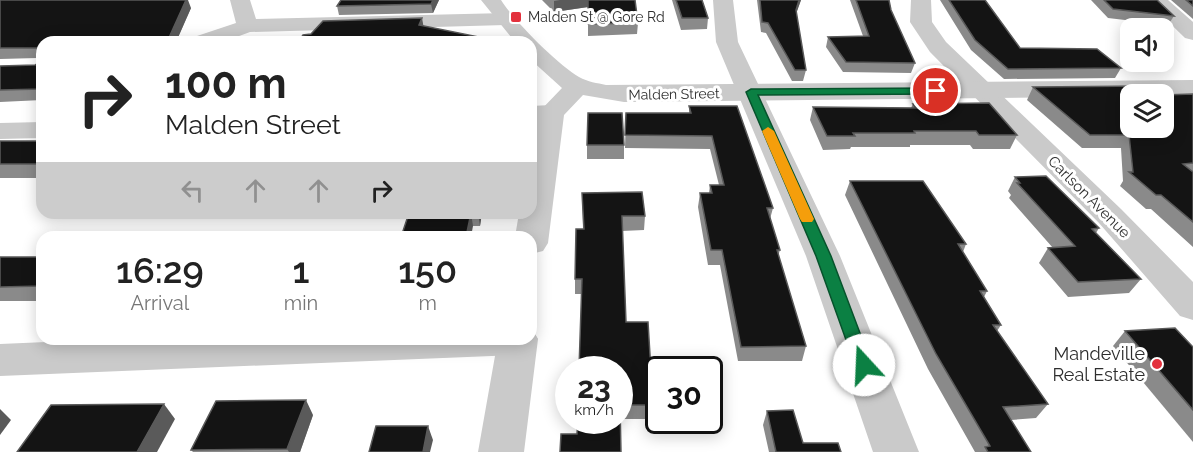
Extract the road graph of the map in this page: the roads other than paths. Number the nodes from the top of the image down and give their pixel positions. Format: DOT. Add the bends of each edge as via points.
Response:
graph roads {
  1 [pos="240,0"];
  2 [pos="491,0"];
  3 [pos="723,0"];
  4 [pos="921,0"];
  5 [pos="1156,0"];
  6 [pos="506,19"];
  7 [pos="247,26"];
  8 [pos="1193,33"];
  9 [pos="219,36"];
  10 [pos="522,36"];
  11 [pos="537,52"];
  12 [pos="577,87"];
  13 [pos="1193,88"];
  14 [pos="983,91"];
  15 [pos="751,92"];
  16 [pos="541,113"];
  17 [pos="36,130"];
  18 [pos="0,131"];
  19 [pos="537,165"];
  20 [pos="1193,306"];
  21 [pos="370,345"];
  22 [pos="517,345"];
  23 [pos="0,360"];
  24 [pos="501,452"];
  25 [pos="896,452"];
  1 -- 7 [label="street"];
  2 -- 6 [label="street"];
  3 -- 15 [label="street" via="728,42"];
  4 -- 14 [label="street, Carlson Avenue" via="921,22 938,47"];
  5 -- 8 [label="street"];
  6 -- 7 [label="street"];
  6 -- 10 [label="street"];
  7 -- 9 [label="street"];
  11 -- 12 [label="street, Malden Street"];
  12 -- 15 [label="street, Malden Street" via="624,94"];
  12 -- 16 [label="street"];
  13 -- 14 [label="street, Malden Street"];
  14 -- 15 [label="street, Malden Street"];
  14 -- 20 [label="street, Carlson Avenue" via="1110,216"];
  15 -- 25 [label="street" via="824,256"];
  16 -- 19 [label="street"];
  17 -- 18 [label="street"];
  21 -- 23 [label="street"];
  22 -- 24 [label="street"];
}
